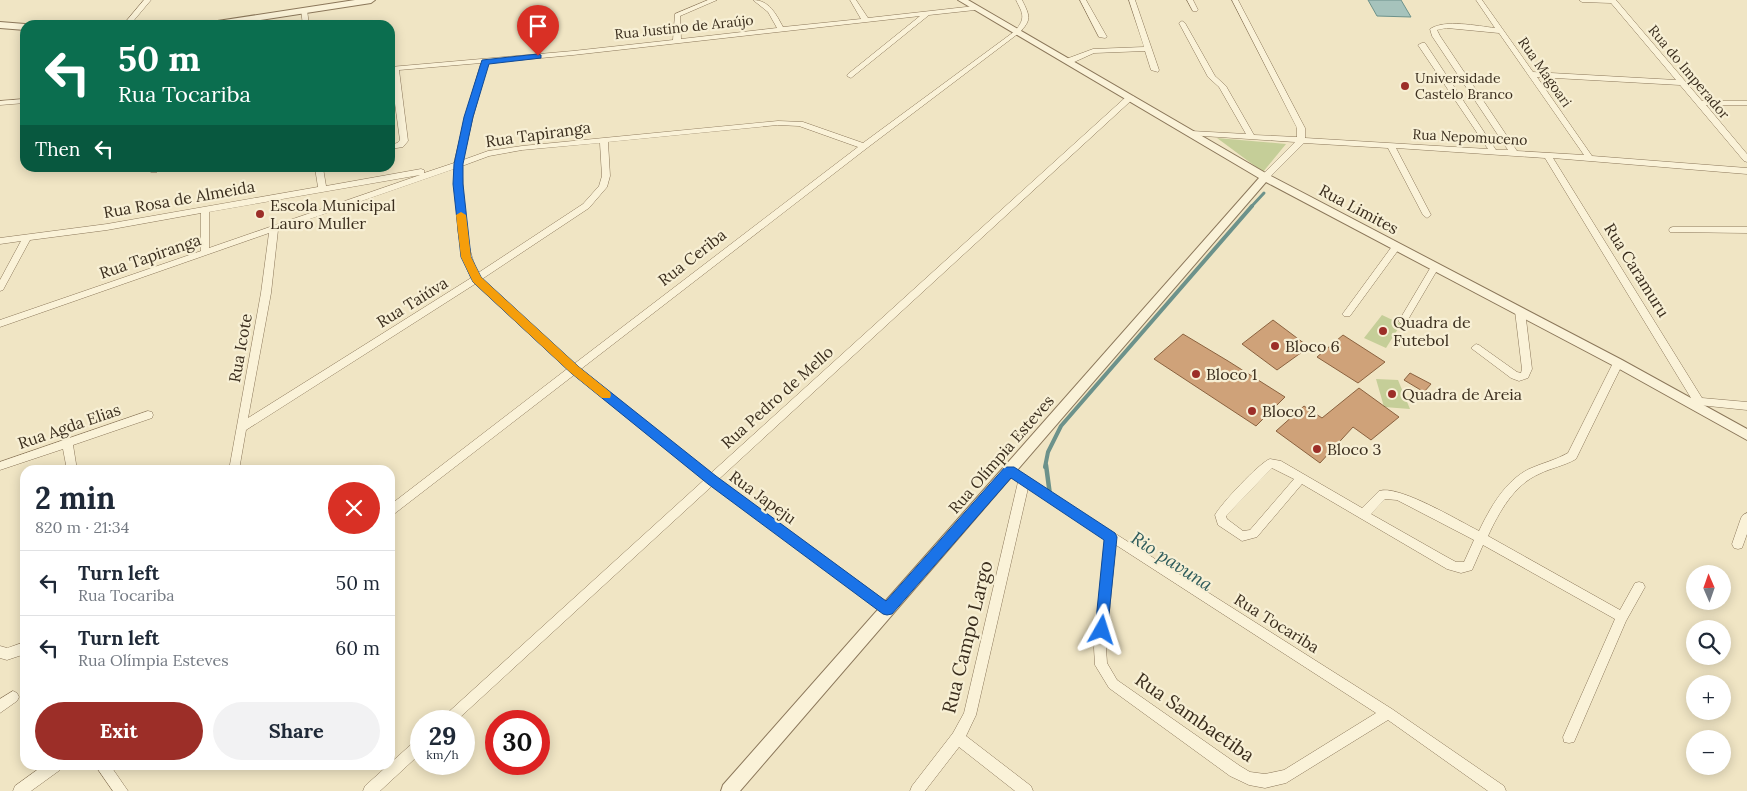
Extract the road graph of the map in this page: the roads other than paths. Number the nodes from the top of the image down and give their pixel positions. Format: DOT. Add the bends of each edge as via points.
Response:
graph roads {
  1 [pos="148,0"];
  2 [pos="371,0"];
  3 [pos="714,0"];
  4 [pos="756,0"];
  5 [pos="853,0"];
  6 [pos="962,0"];
  7 [pos="1019,0"];
  8 [pos="1083,0"];
  9 [pos="1132,0"];
  10 [pos="1190,0"];
  11 [pos="1235,0"];
  12 [pos="1479,0"];
  13 [pos="1582,0"];
  14 [pos="1612,0"];
  15 [pos="975,8"];
  16 [pos="304,10"];
  17 [pos="1195,10"];
  18 [pos="926,15"];
  19 [pos="130,20"];
  20 [pos="241,20"];
  21 [pos="305,20"];
  22 [pos="866,21"];
  23 [pos="1182,23"];
  24 [pos="0,25"];
  25 [pos="20,27"];
  26 [pos="781,30"];
  27 [pos="1500,31"];
  28 [pos="1017,32"];
  29 [pos="1103,37"];
  30 [pos="677,41"];
  31 [pos="1422,45"];
  32 [pos="1147,48"];
  33 [pos="1068,60"];
  34 [pos="485,62"];
  35 [pos="395,69"];
  36 [pos="1155,70"];
  37 [pos="1531,74"];
  38 [pos="850,76"];
  39 [pos="1681,83"];
  40 [pos="395,87"];
  41 [pos="1130,98"];
  42 [pos="20,101"];
  43 [pos="0,103"];
  44 [pos="1747,103"];
  45 [pos="1699,104"];
  46 [pos="1191,133"];
  47 [pos="1251,136"];
  48 [pos="604,140"];
  49 [pos="1301,141"];
  50 [pos="395,146"];
  51 [pos="864,146"];
  52 [pos="1391,146"];
  53 [pos="1490,152"];
  54 [pos="1514,153"];
  55 [pos="1548,156"];
  56 [pos="1590,158"];
  57 [pos="1747,160"];
  58 [pos="455,165"];
  59 [pos="1747,171"];
  60 [pos="320,172"];
  61 [pos="1265,177"];
  62 [pos="322,190"];
  63 [pos="205,211"];
  64 [pos="1427,215"];
  65 [pos="274,230"];
  66 [pos="1672,230"];
  67 [pos="1747,230"];
  68 [pos="27,238"];
  69 [pos="0,241"];
  70 [pos="1396,246"];
  71 [pos="205,254"];
  72 [pos="1435,267"];
  73 [pos="476,279"];
  74 [pos="0,288"];
  75 [pos="1520,311"];
  76 [pos="1347,314"];
  77 [pos="1403,321"];
  78 [pos="0,324"];
  79 [pos="1476,348"];
  80 [pos="1618,363"];
  81 [pos="575,370"];
  82 [pos="1693,401"];
  83 [pos="1747,406"];
  84 [pos="148,414"];
  85 [pos="241,428"];
  86 [pos="1747,436"];
  87 [pos="67,443"];
  88 [pos="71,465"];
  89 [pos="235,465"];
  90 [pos="0,466"];
  91 [pos="1010,471"];
  92 [pos="1302,478"];
  93 [pos="712,480"];
  94 [pos="1024,480"];
  95 [pos="395,507"];
  96 [pos="1364,514"];
  97 [pos="1747,518"];
  98 [pos="1111,537"];
  99 [pos="1481,538"];
  100 [pos="1738,544"];
  101 [pos="1640,587"];
  102 [pos="887,609"];
  103 [pos="1622,618"];
  104 [pos="20,650"];
  105 [pos="0,652"];
  106 [pos="13,697"];
  107 [pos="0,707"];
  108 [pos="459,710"];
  109 [pos="1388,713"];
  110 [pos="1569,737"];
  111 [pos="958,738"];
  112 [pos="410,754"];
  113 [pos="395,768"];
  114 [pos="48,770"];
  115 [pos="106,770"];
  116 [pos="393,770"];
  117 [pos="20,791"];
  118 [pos="121,791"];
  119 [pos="370,791"];
  120 [pos="729,791"];
  121 [pos="917,791"];
  122 [pos="1026,791"];
  123 [pos="1499,791"];
  1 -- 19 [label="street"];
  2 -- 16 [label="street"];
  3 -- 30 [label="street" via="677,15"];
  4 -- 26 [label="street" via="771,12"];
  5 -- 22 [label="street"];
  6 -- 15 [label="street, Rua Limites"];
  7 -- 28 [label="street" via="1027,18"];
  8 -- 29 [label="street"];
  9 -- 32 [label="street"];
  10 -- 17 [label="street"];
  11 -- 49 [label="street" via="1301,128"];
  12 -- 27 [label="street, Rua Magoari"];
  13 -- 14 [label="street"];
  14 -- 39 [label="street, Rua do Imperador"];
  15 -- 18 [label="street, Rua Justino de Araújo"];
  15 -- 28 [label="street, Rua Limites"];
  16 -- 20 [label="street"];
  16 -- 21 [label="street"];
  18 -- 22 [label="street, Rua Justino de Araújo"];
  18 -- 38 [label="street"];
  22 -- 26 [label="street, Rua Justino de Araújo"];
  23 -- 47 [label="street" via="1212,77 1222,86"];
  24 -- 25 [label="street"];
  26 -- 30 [label="street, Rua Justino de Araújo"];
  27 -- 37 [label="street, Rua Magoari"];
  27 -- 54 [label="street" via="1459,27 1433,29"];
  28 -- 33 [label="street, Rua Limites"];
  28 -- 51 [label="street, Rua Ceriba"];
  30 -- 34 [label="street, Rua Justino de Araújo"];
  31 -- 53 [label="street"];
  32 -- 33 [label="street" via="1093,50"];
  32 -- 36 [label="street"];
  33 -- 41 [label="street, Rua Limites"];
  34 -- 35 [label="street, Rua Justino de Araújo"];
  34 -- 58 [label="street"];
  37 -- 39 [label="street"];
  37 -- 56 [label="street, Rua Magoari"];
  39 -- 45 [label="street, Rua do Imperador"];
  40 -- 50 [label="street, Rua Justino de Araújo" via="404,141"];
  41 -- 46 [label="street, Rua Limites"];
  41 -- 93 [label="street, Rua Pedro de Mello"];
  42 -- 43 [label="street"];
  44 -- 45 [label="street"];
  45 -- 57 [label="street, Rua do Imperador"];
  46 -- 47 [label="street, Rua Nepomuceno"];
  46 -- 61 [label="street, Rua Limites"];
  47 -- 49 [label="street, Rua Nepomuceno"];
  48 -- 51 [label="street, Rua Tapiranga" via="789,123"];
  48 -- 58 [label="street, Rua Tapiranga" via="500,151"];
  48 -- 73 [label="street, Rua Taiúva" via="606,176 596,197"];
  49 -- 52 [label="street, Rua Nepomuceno"];
  49 -- 61 [label="street, Rua Olímpia Esteves"];
  51 -- 81 [label="street, Rua Ceriba"];
  52 -- 53 [label="street, Rua Nepomuceno"];
  52 -- 64 [label="street"];
  53 -- 54 [label="street, Rua Nepomuceno"];
  54 -- 55 [label="street, Rua Nepomuceno"];
  55 -- 56 [label="street, Rua Nepomuceno"];
  55 -- 82 [label="street, Rua Caramuru"];
  56 -- 59 [label="street, Rua Nepomuceno"];
  58 -- 62 [label="street, Rua Rosa de Almeida"];
  58 -- 65 [label="street, Rua Tapiranga"];
  58 -- 73 [label="street" via="466,257"];
  60 -- 62 [label="street"];
  61 -- 70 [label="street, Rua Limites"];
  61 -- 91 [label="street, Rua Olímpia Esteves"];
  62 -- 63 [label="street, Rua Rosa de Almeida"];
  63 -- 68 [label="street, Rua Rosa de Almeida"];
  63 -- 71 [label="street"];
  65 -- 71 [label="street, Rua Tapiranga"];
  65 -- 85 [label="street, Rua Icote" via="266,294"];
  66 -- 67 [label="street"];
  68 -- 69 [label="street, Rua Rosa de Almeida"];
  68 -- 74 [label="street"];
  70 -- 72 [label="street, Rua Limites"];
  70 -- 76 [label="street"];
  71 -- 78 [label="street, Rua Tapiranga"];
  72 -- 75 [label="street, Rua Limites"];
  72 -- 77 [label="street"];
  73 -- 81 [label="street, Rua Japeju"];
  73 -- 85 [label="street, Rua Taiúva"];
  75 -- 79 [label="street" via="1525,375 1514,375"];
  75 -- 80 [label="street, Rua Limites"];
  80 -- 82 [label="street, Rua Limites"];
  80 -- 99 [label="street" via="1576,450 1566,460 1522,478 1507,493"];
  81 -- 93 [label="street, Rua Japeju"];
  81 -- 95 [label="street, Rua Ceriba"];
  82 -- 83 [label="street"];
  82 -- 86 [label="street, Rua Limites"];
  84 -- 87 [label="street, Rua Agda Elias"];
  85 -- 89 [label="street, Rua Icote"];
  87 -- 88 [label="street"];
  87 -- 90 [label="street, Rua Agda Elias"];
  91 -- 94 [label="street, Rua Tocariba"];
  91 -- 102 [label="street, Rua Olímpia Esteves"];
  92 -- 92 [label="street" via="1270,463 1224,510 1220,516 1222,522 1242,536 1253,534"];
  92 -- 96 [label="street"];
  93 -- 102 [label="street, Rua Japeju"];
  93 -- 108 [label="street, Rua Pedro de Mello"];
  94 -- 98 [label="street, Rua Tocariba"];
  94 -- 111 [label="street, Rua Campo Largo" via="977,689 970,714"];
  96 -- 99 [label="street" via="1383,494 1390,493"];
  96 -- 99 [label="street" via="1459,568 1468,566"];
  97 -- 100 [label="street"];
  98 -- 109 [label="street, Rua Tocariba"];
  98 -- 109 [label="street, Rua Sambaetiba" via="1101,666 1113,684 1236,771 1265,781 1286,776"];
  99 -- 103 [label="street"];
  101 -- 103 [label="street"];
  102 -- 120 [label="street, Rua Olímpia Esteves"];
  103 -- 110 [label="street"];
  104 -- 105 [label="street" via="7,654"];
  106 -- 107 [label="street"];
  109 -- 123 [label="street, Rua Tocariba"];
  111 -- 121 [label="street, Rua Campo Largo"];
  111 -- 122 [label="street"];
  112 -- 113 [label="street"];
  114 -- 117 [label="street"];
  115 -- 118 [label="street"];
  116 -- 119 [label="street"];
}
